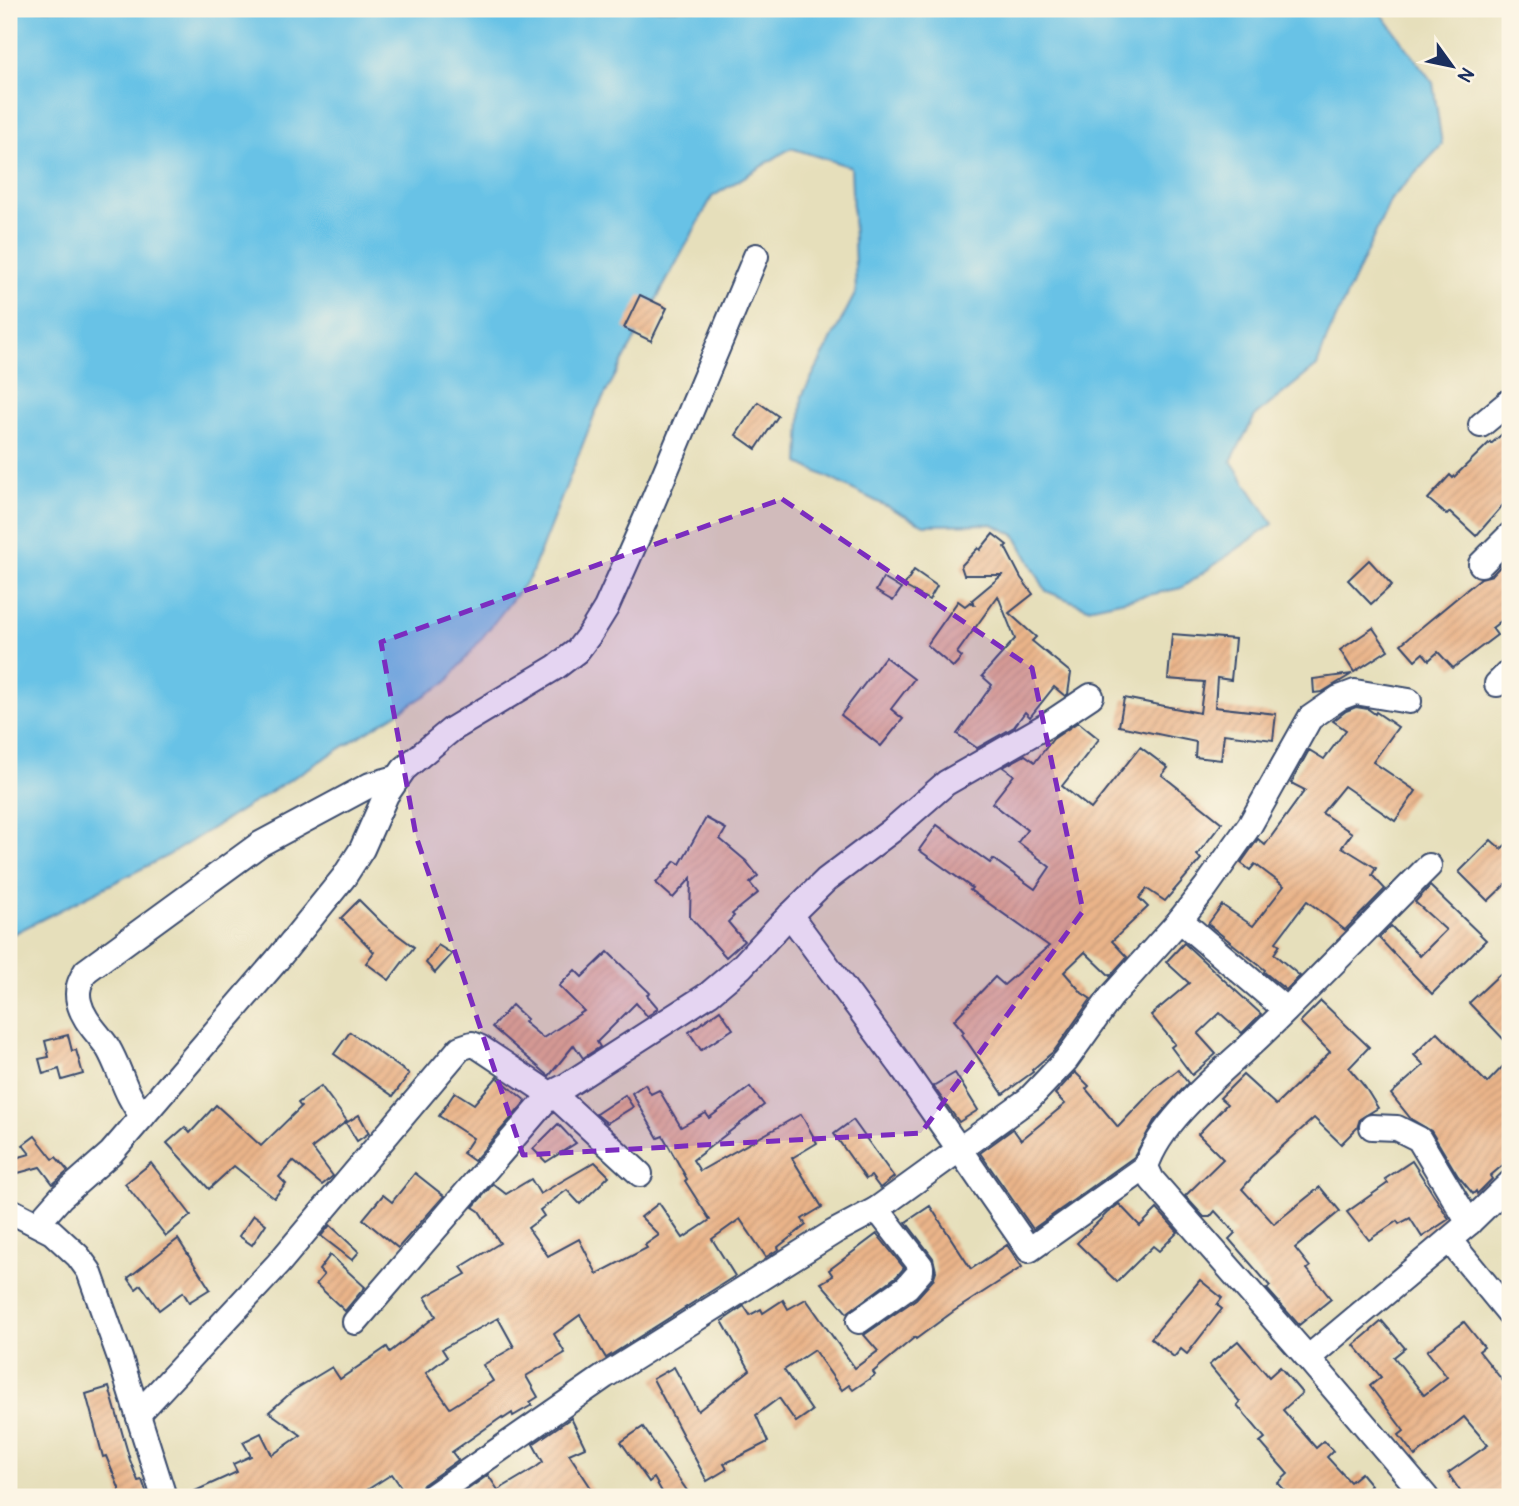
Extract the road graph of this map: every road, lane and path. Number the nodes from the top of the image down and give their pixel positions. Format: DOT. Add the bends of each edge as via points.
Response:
graph roads {
  1 [pos="756,256"];
  2 [pos="1510,401"];
  3 [pos="1481,425"];
  4 [pos="1510,535"];
  5 [pos="1481,564"];
  6 [pos="1091,696"];
  7 [pos="1409,701"];
  8 [pos="396,778"];
  9 [pos="1429,866"];
  10 [pos="790,915"];
  11 [pos="1180,920"];
  12 [pos="1286,1010"];
  13 [pos="552,1093"];
  14 [pos="143,1116"];
  15 [pos="1372,1127"];
  16 [pos="959,1150"];
  17 [pos="1146,1167"];
  18 [pos="640,1174"];
  19 [pos="1510,1183"];
  20 [pos="877,1209"];
  21 [pos="9,1210"];
  22 [pos="38,1223"];
  23 [pos="1469,1223"];
  24 [pos="1449,1240"];
  25 [pos="1510,1314"];
  26 [pos="859,1321"];
  27 [pos="355,1322"];
  28 [pos="1308,1358"];
  29 [pos="138,1415"];
  30 [pos="164,1497"];
  31 [pos="431,1497"];
  32 [pos="1426,1497"];
  1 -- 8 [label="street" via="641,529 590,634 556,667 451,730"];
  2 -- 3 [label="street"];
  4 -- 5 [label="street"];
  6 -- 10 [label="street" via="946,783"];
  7 -- 11 [label="street" via="1355,692 1310,718 1250,825"];
  8 -- 14 [label="street" via="354,864"];
  8 -- 14 [label="street" via="370,785 260,844 86,971 78,991 82,1012 114,1059"];
  9 -- 12 [label="street"];
  10 -- 13 [label="street" via="709,994"];
  10 -- 16 [label="street"];
  11 -- 12 [label="street"];
  11 -- 16 [label="street" via="1029,1099"];
  12 -- 17 [label="street" via="1198,1094 1163,1135"];
  13 -- 18 [label="street"];
  13 -- 27 [label="street"];
  13 -- 29 [label="street" via="479,1047 460,1048 278,1264"];
  14 -- 22 [label="street"];
  15 -- 23 [label="street" via="1396,1128 1419,1139"];
  16 -- 17 [label="street" via="1029,1250"];
  16 -- 20 [label="street"];
  17 -- 28 [label="street" via="1152,1180"];
  19 -- 23 [label="street"];
  20 -- 26 [label="street" via="921,1271 907,1287"];
  20 -- 31 [label="street" via="605,1376"];
  21 -- 22 [label="street"];
  22 -- 29 [label="street" via="89,1271"];
  23 -- 24 [label="street"];
  24 -- 25 [label="street"];
  24 -- 28 [label="street"];
  28 -- 32 [label="street"];
  29 -- 30 [label="street"];
}
